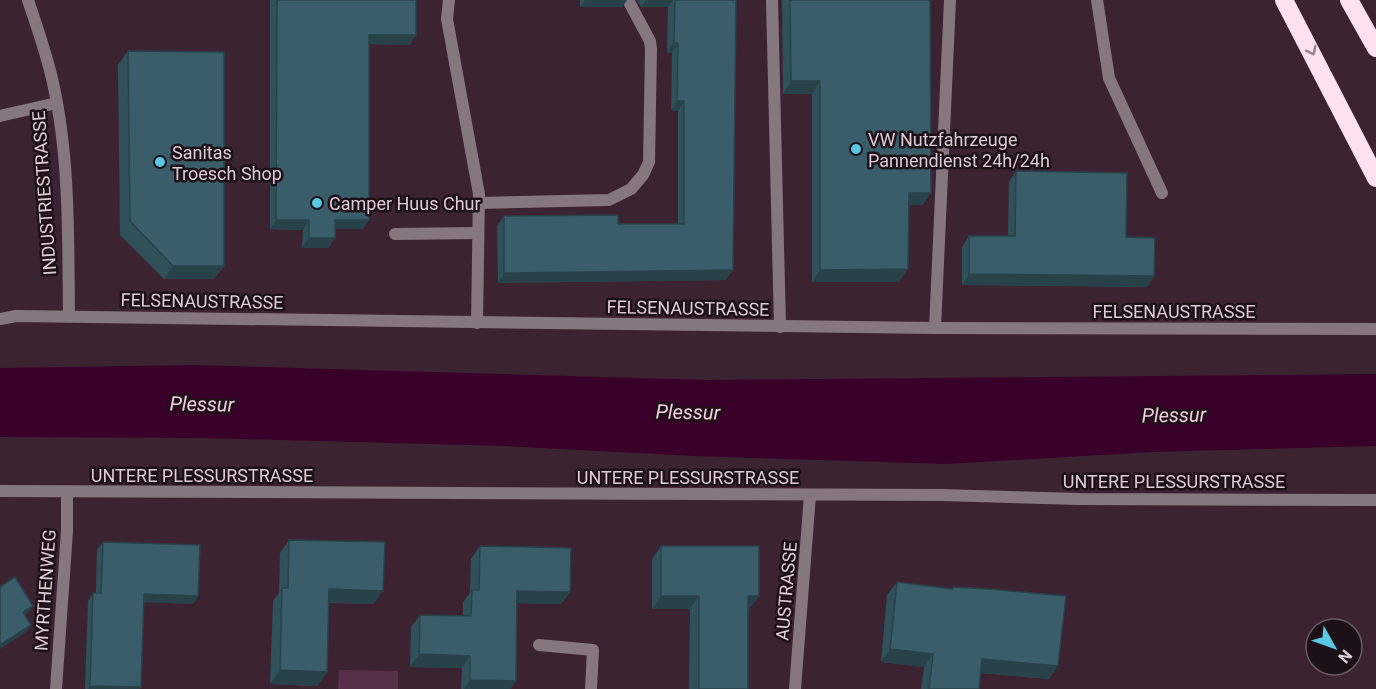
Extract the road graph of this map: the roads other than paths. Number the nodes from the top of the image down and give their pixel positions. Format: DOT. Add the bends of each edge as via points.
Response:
graph roads {
  1 [pos="28,0"];
  2 [pos="448,0"];
  3 [pos="628,0"];
  4 [pos="772,0"];
  5 [pos="950,0"];
  6 [pos="1097,0"];
  7 [pos="1284,0"];
  8 [pos="1348,0"];
  9 [pos="1376,48"];
  10 [pos="57,103"];
  11 [pos="0,116"];
  12 [pos="1376,178"];
  13 [pos="1162,193"];
  14 [pos="479,203"];
  15 [pos="478,233"];
  16 [pos="395,234"];
  17 [pos="69,316"];
  18 [pos="0,319"];
  19 [pos="477,323"];
  20 [pos="780,327"];
  21 [pos="935,328"];
  22 [pos="1376,329"];
  23 [pos="0,491"];
  24 [pos="67,492"];
  25 [pos="810,495"];
  26 [pos="1376,500"];
  27 [pos="539,645"];
  28 [pos="56,689"];
  29 [pos="591,689"];
  30 [pos="795,689"];
  1 -- 10 [label="street, INDUSTRIESTRASSE"];
  2 -- 14 [label="street" via="447,19"];
  3 -- 14 [label="street" via="651,49 649,162 644,175 631,189 609,200"];
  4 -- 20 [label="street"];
  5 -- 21 [label="street"];
  6 -- 13 [label="street" via="1109,78"];
  7 -- 12 [label="highway, one-way"];
  8 -- 9 [label="highway"];
  10 -- 11 [label="street"];
  10 -- 17 [label="street, INDUSTRIESTRASSE" via="67,220"];
  14 -- 15 [label="street"];
  15 -- 16 [label="street"];
  15 -- 19 [label="street"];
  17 -- 18 [label="street, FELSENAUSTRASSE"];
  17 -- 19 [label="street, FELSENAUSTRASSE"];
  19 -- 20 [label="street, FELSENAUSTRASSE"];
  20 -- 21 [label="street, FELSENAUSTRASSE"];
  21 -- 22 [label="street, FELSENAUSTRASSE"];
  23 -- 24 [label="street, UNTERE PLESSURSTRASSE"];
  24 -- 25 [label="street, UNTERE PLESSURSTRASSE"];
  24 -- 28 [label="street, MYRTHENWEG"];
  25 -- 26 [label="street, UNTERE PLESSURSTRASSE"];
  25 -- 30 [label="street, AUSTRASSE"];
  27 -- 29 [label="street" via="593,650"];
}
